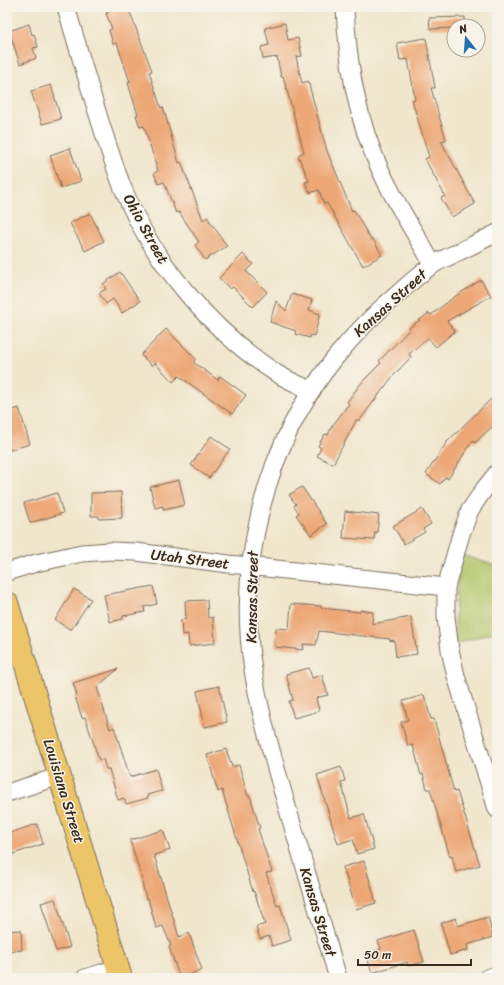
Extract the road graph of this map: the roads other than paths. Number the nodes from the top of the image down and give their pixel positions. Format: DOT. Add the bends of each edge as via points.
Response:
graph roads {
  1 [pos="66,7"];
  2 [pos="345,7"];
  3 [pos="497,233"];
  4 [pos="433,265"];
  5 [pos="312,391"];
  6 [pos="497,473"];
  7 [pos="250,566"];
  8 [pos="7,572"];
  9 [pos="446,587"];
  10 [pos="7,603"];
  11 [pos="60,776"];
  12 [pos="7,793"];
  13 [pos="497,809"];
  14 [pos="120,973"];
  15 [pos="497,975"];
  16 [pos="85,978"];
  17 [pos="338,978"];
  18 [pos="487,978"];
  1 -- 5 [label="street, Ohio Street" via="123,187 141,225 163,261 192,300 242,348 277,374"];
  2 -- 4 [label="street" via="351,74 372,149 386,182"];
  3 -- 4 [label="street, Kansas Street"];
  4 -- 5 [label="street, Kansas Street" via="360,329 334,359"];
  5 -- 7 [label="street, Kansas Street" via="285,441 270,479 258,518"];
  6 -- 9 [label="street" via="470,510 458,541"];
  7 -- 8 [label="street, Utah Street" via="111,551 57,558"];
  7 -- 9 [label="street, Utah Street"];
  7 -- 17 [label="street, Kansas Street" via="250,646 262,716"];
  9 -- 13 [label="street" via="446,617 456,676"];
  10 -- 11 [label="main road, Louisiana Street"];
  11 -- 12 [label="street"];
  11 -- 14 [label="main road, Louisiana Street"];
  14 -- 16 [label="street"];
  15 -- 18 [label="street"];
}
